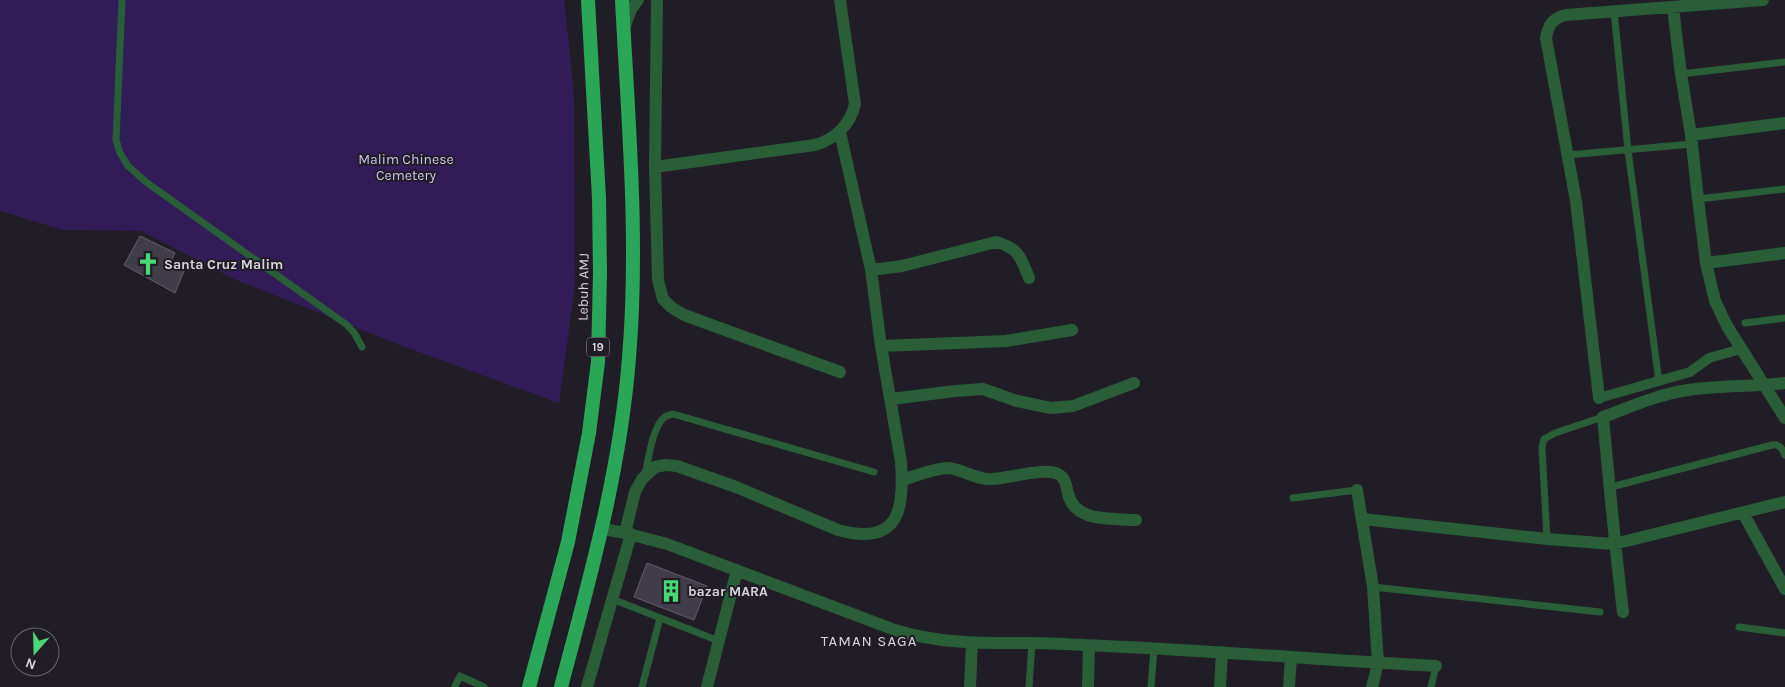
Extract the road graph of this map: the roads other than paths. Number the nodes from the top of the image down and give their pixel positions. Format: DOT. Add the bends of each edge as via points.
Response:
graph roads {
  1 [pos="122,0"];
  2 [pos="588,0"];
  3 [pos="622,0"];
  4 [pos="638,0"];
  5 [pos="657,0"];
  6 [pos="840,0"];
  7 [pos="1763,0"];
  8 [pos="1673,8"];
  9 [pos="1614,11"];
  10 [pos="624,30"];
  11 [pos="1785,62"];
  12 [pos="1680,74"];
  13 [pos="1785,124"];
  14 [pos="840,132"];
  15 [pos="1692,140"];
  16 [pos="1628,150"];
  17 [pos="1568,155"];
  18 [pos="655,167"];
  19 [pos="1785,189"];
  20 [pos="1698,199"];
  21 [pos="1785,253"];
  22 [pos="1706,262"];
  23 [pos="871,270"];
  24 [pos="1029,278"];
  25 [pos="1785,318"];
  26 [pos="1745,323"];
  27 [pos="1072,330"];
  28 [pos="881,346"];
  29 [pos="362,347"];
  30 [pos="1742,348"];
  31 [pos="840,372"];
  32 [pos="1659,382"];
  33 [pos="1134,383"];
  34 [pos="1785,383"];
  35 [pos="1765,386"];
  36 [pos="1599,398"];
  37 [pos="891,399"];
  38 [pos="1603,418"];
  39 [pos="1785,418"];
  40 [pos="1785,455"];
  41 [pos="874,472"];
  42 [pos="645,475"];
  43 [pos="902,480"];
  44 [pos="1611,487"];
  45 [pos="1357,490"];
  46 [pos="1293,498"];
  47 [pos="1785,502"];
  48 [pos="1743,512"];
  49 [pos="1362,519"];
  50 [pos="1136,520"];
  51 [pos="603,529"];
  52 [pos="628,534"];
  53 [pos="1547,539"];
  54 [pos="1614,544"];
  55 [pos="738,570"];
  56 [pos="1373,587"];
  57 [pos="1785,589"];
  58 [pos="612,599"];
  59 [pos="1600,612"];
  60 [pos="1623,612"];
  61 [pos="660,618"];
  62 [pos="1739,627"];
  63 [pos="1785,633"];
  64 [pos="719,641"];
  65 [pos="972,643"];
  66 [pos="1032,643"];
  67 [pos="1089,646"];
  68 [pos="1154,648"];
  69 [pos="1222,652"];
  70 [pos="1291,657"];
  71 [pos="1378,663"];
  72 [pos="1436,666"];
  73 [pos="455,686"];
  74 [pos="484,687"];
  75 [pos="528,687"];
  76 [pos="561,687"];
  77 [pos="587,687"];
  78 [pos="642,687"];
  79 [pos="707,687"];
  80 [pos="970,687"];
  81 [pos="1028,687"];
  82 [pos="1088,687"];
  83 [pos="1151,687"];
  84 [pos="1220,687"];
  85 [pos="1289,687"];
  86 [pos="1372,687"];
  87 [pos="1431,687"];
  1 -- 29 [label="lane" via="116,140 128,166 347,325"];
  2 -- 75 [label="highway, Lebuh AMJ / 19" via="599,217 598,362 589,432 568,542"];
  3 -- 10 [label="highway, 19"];
  4 -- 10 [label="street" via="631,9"];
  5 -- 18 [label="street"];
  6 -- 14 [label="street" via="855,104"];
  7 -- 8 [label="street"];
  8 -- 9 [label="street"];
  8 -- 12 [label="street"];
  9 -- 16 [label="lane"];
  9 -- 17 [label="street" via="1566,15 1552,22 1548,28 1546,38"];
  10 -- 51 [label="highway, 19" via="632,165 632,307 625,405"];
  11 -- 12 [label="lane"];
  12 -- 15 [label="street"];
  13 -- 15 [label="street"];
  14 -- 18 [label="street" via="815,146"];
  14 -- 23 [label="street"];
  15 -- 16 [label="lane"];
  15 -- 20 [label="street"];
  16 -- 17 [label="lane"];
  16 -- 32 [label="lane"];
  17 -- 36 [label="street"];
  18 -- 31 [label="street" via="658,280 663,299 684,315"];
  19 -- 20 [label="lane"];
  20 -- 22 [label="street"];
  21 -- 22 [label="street"];
  22 -- 30 [label="street" via="1715,301"];
  23 -- 24 [label="street" via="902,266 996,242 1016,250"];
  23 -- 28 [label="street"];
  25 -- 26 [label="lane"];
  27 -- 28 [label="street" via="1006,342"];
  28 -- 37 [label="street"];
  30 -- 32 [label="street" via="1709,358 1690,372"];
  30 -- 35 [label="street"];
  32 -- 36 [label="street"];
  33 -- 37 [label="street" via="1063,408 1017,401 983,389"];
  34 -- 35 [label="street"];
  35 -- 38 [label="street" via="1688,390 1652,399"];
  35 -- 39 [label="street"];
  37 -- 43 [label="street"];
  38 -- 44 [label="street"];
  38 -- 53 [label="lane" via="1547,436 1543,441"];
  40 -- 44 [label="lane" via="1776,444"];
  41 -- 42 [label="lane" via="673,414 659,423"];
  42 -- 43 [label="street" via="655,467 677,466 855,535 885,531 895,519"];
  42 -- 52 [label="street" via="635,492"];
  43 -- 50 [label="street" via="946,468 987,479 1056,473 1065,481 1072,505 1081,513"];
  44 -- 54 [label="street"];
  45 -- 46 [label="lane"];
  45 -- 49 [label="street"];
  47 -- 48 [label="street"];
  48 -- 54 [label="street"];
  48 -- 57 [label="street"];
  49 -- 53 [label="street"];
  49 -- 56 [label="street"];
  51 -- 52 [label="street"];
  51 -- 76 [label="highway, 19"];
  52 -- 55 [label="street" via="667,544"];
  52 -- 58 [label="street"];
  53 -- 54 [label="street"];
  54 -- 60 [label="street"];
  55 -- 64 [label="street"];
  55 -- 65 [label="street" via="914,636"];
  56 -- 59 [label="lane"];
  56 -- 71 [label="street"];
  58 -- 61 [label="lane"];
  58 -- 77 [label="street"];
  61 -- 64 [label="lane"];
  61 -- 78 [label="lane"];
  62 -- 63 [label="lane"];
  64 -- 79 [label="street"];
  65 -- 66 [label="street"];
  65 -- 80 [label="street"];
  66 -- 67 [label="street"];
  66 -- 81 [label="lane"];
  67 -- 68 [label="street"];
  67 -- 82 [label="street"];
  68 -- 69 [label="street"];
  68 -- 83 [label="lane"];
  69 -- 70 [label="street"];
  69 -- 84 [label="street"];
  70 -- 71 [label="street"];
  70 -- 85 [label="street"];
  71 -- 72 [label="street"];
  71 -- 86 [label="street"];
  72 -- 87 [label="lane"];
  73 -- 74 [label="lane" via="460,676"];
}
